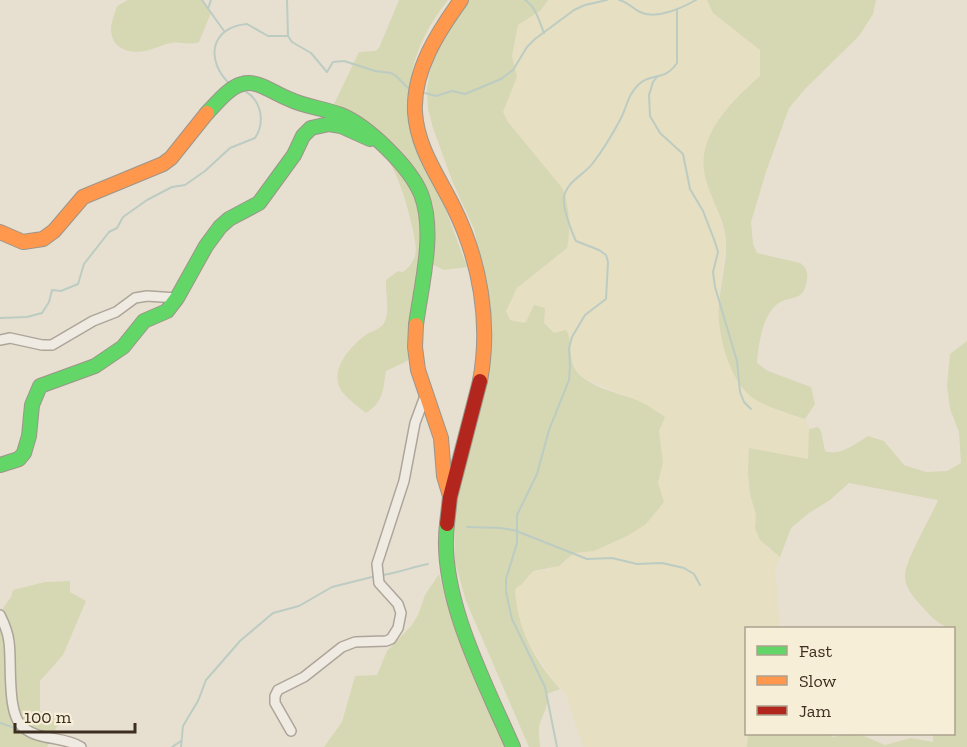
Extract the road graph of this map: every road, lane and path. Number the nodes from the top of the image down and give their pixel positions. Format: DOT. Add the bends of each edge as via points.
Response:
graph roads {
  1 [pos="461,0"];
  2 [pos="380,143"];
  3 [pos="0,232"];
  4 [pos="177,298"];
  5 [pos="0,340"];
  6 [pos="425,396"];
  7 [pos="0,465"];
  8 [pos="450,496"];
  9 [pos="0,615"];
  10 [pos="291,730"];
  11 [pos="81,747"];
  12 [pos="513,747"];
  1 -- 8 [label="main road" via="423,63 415,112 423,150 471,248 485,327 482,374"];
  2 -- 3 [label="main road" via="348,117 294,102 251,83 239,83 223,95 171,158 83,197 43,239 22,242"];
  2 -- 4 [label="main road" via="341,126 311,128 259,203 220,226"];
  2 -- 6 [label="main road" via="416,185 425,210 415,347"];
  4 -- 5 [label="street" via="135,298 52,345"];
  4 -- 7 [label="main road" via="167,310 144,321 114,355 87,371 40,386 31,405 27,448 19,458"];
  6 -- 8 [label="main road" via="443,447 443,471"];
  6 -- 10 [label="street" via="415,423 404,481 377,564 379,583 398,603 398,628 386,641 355,642 342,647 304,677 278,690 275,703"];
  8 -- 12 [label="main road" via="445,539 457,610"];
  9 -- 11 [label="street" via="9,639 11,681 20,725 31,733"];
}
